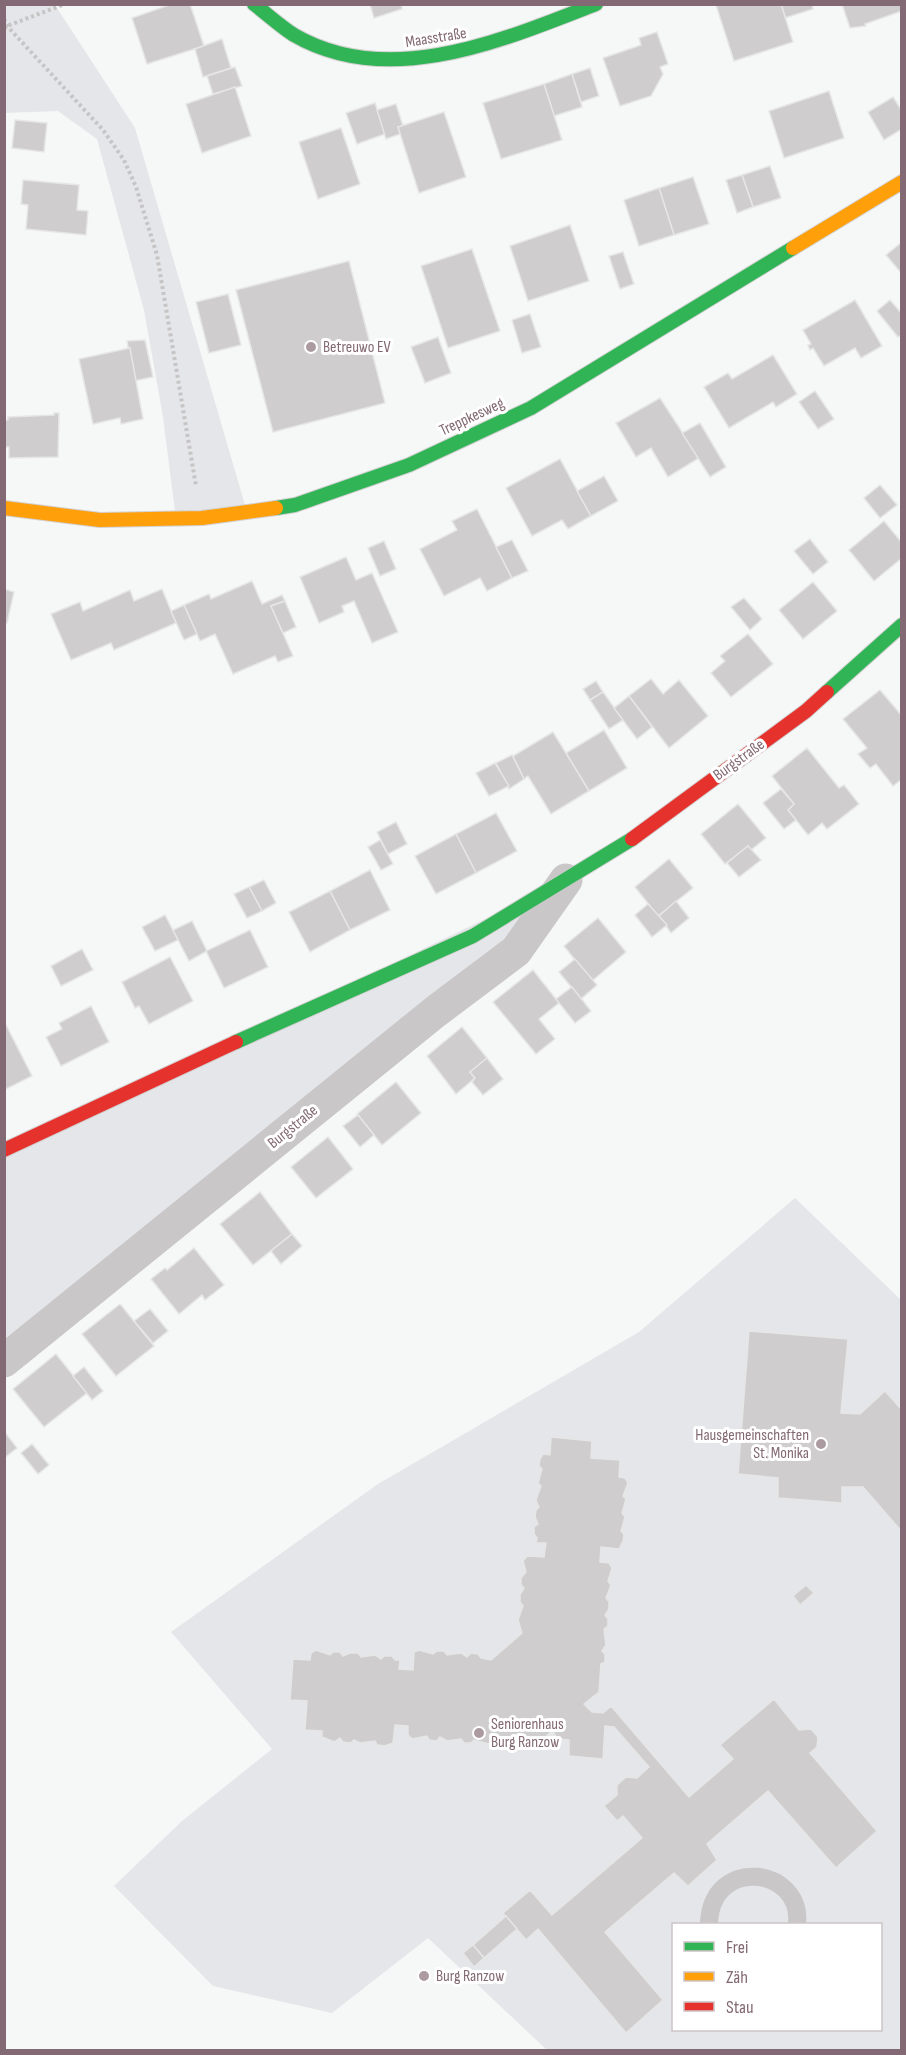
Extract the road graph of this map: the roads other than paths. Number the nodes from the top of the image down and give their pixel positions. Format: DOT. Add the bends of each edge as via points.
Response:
graph roads {
  1 [pos="254,4"];
  2 [pos="596,4"];
  3 [pos="902,182"];
  4 [pos="4,508"];
  5 [pos="902,625"];
  6 [pos="566,880"];
  7 [pos="4,1150"];
  8 [pos="4,1361"];
  9 [pos="709,1923"];
  10 [pos="797,1923"];
  1 -- 2 [label="street, Maasstraße" via="301,41 357,58 410,61 464,52"];
  3 -- 4 [label="street, Treppkesweg" via="531,408 409,465 295,505 202,518 100,520"];
  5 -- 6 [label="street, Burgstraße" via="806,711 626,844"];
  6 -- 7 [label="street, Burgstraße" via="473,936"];
  6 -- 8 [label="street, Burgstraße" via="516,951 435,1012"];
  9 -- 10 [label="lane" via="709,1908 716,1894 737,1878 752,1875 780,1885 793,1901"];
}
